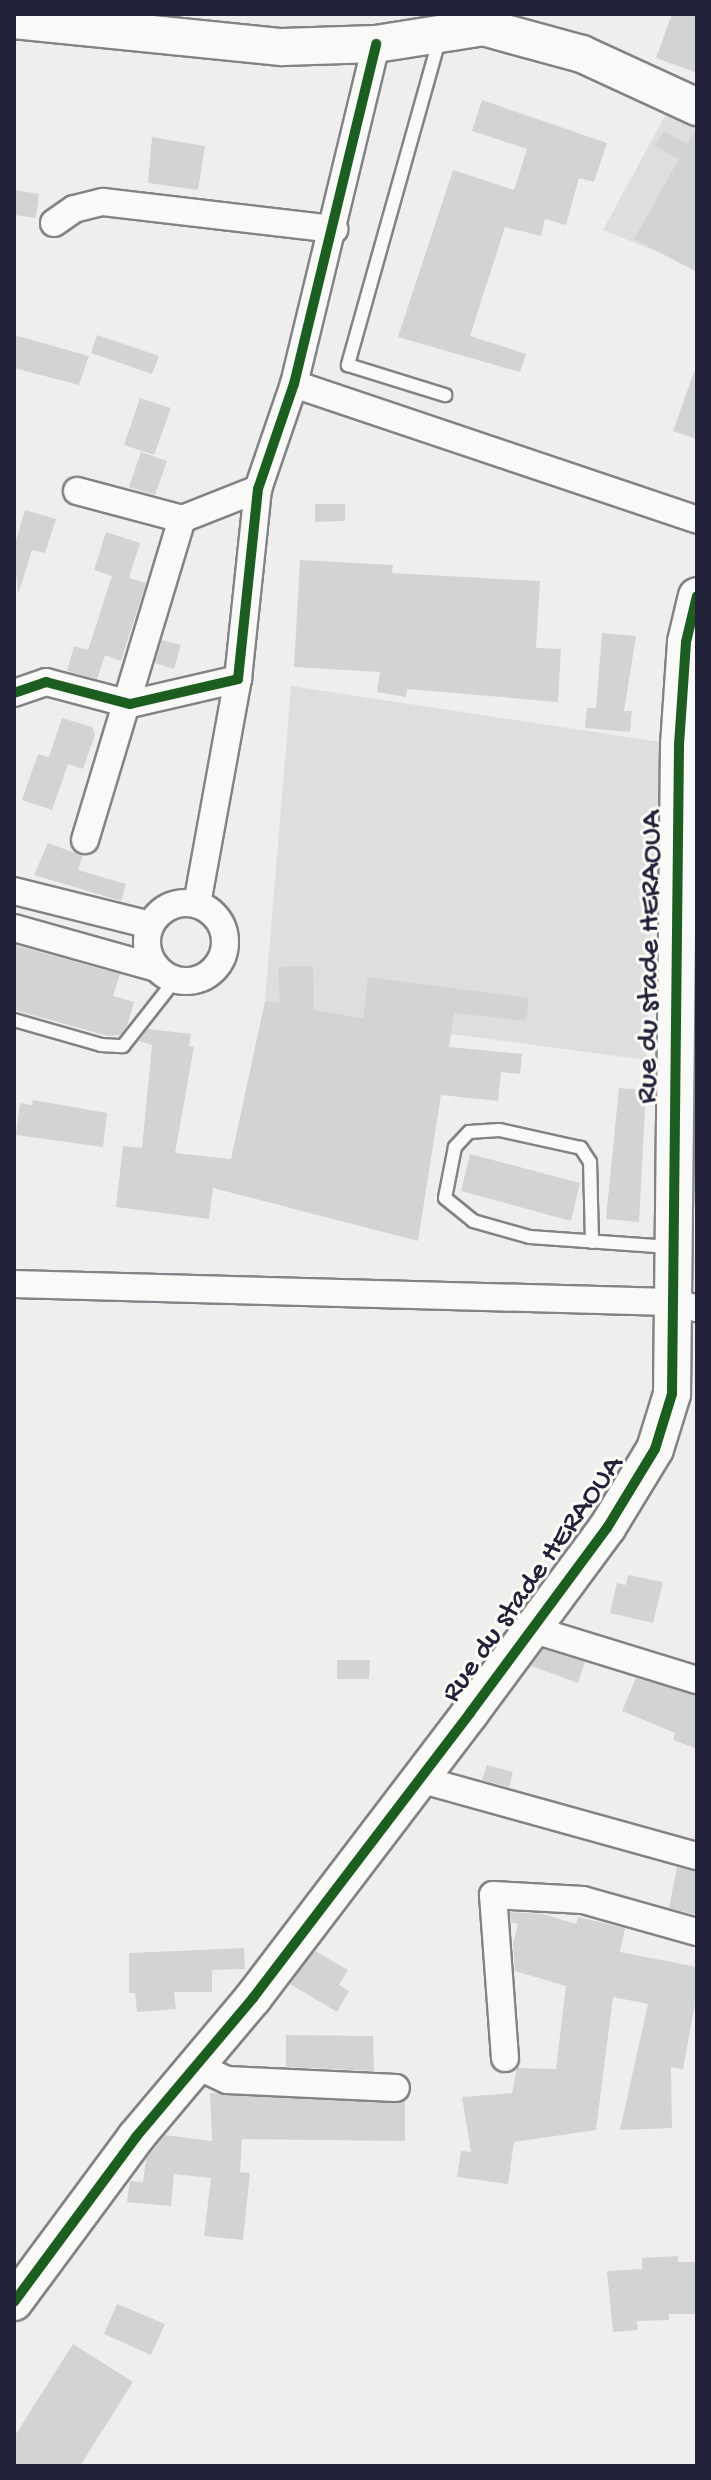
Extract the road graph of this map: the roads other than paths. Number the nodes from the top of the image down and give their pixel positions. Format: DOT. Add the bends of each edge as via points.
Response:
graph roads {
  1 [pos="14,20"];
  2 [pos="442,30"];
  3 [pos="376,44"];
  4 [pos="697,107"];
  5 [pos="54,223"];
  6 [pos="334,229"];
  7 [pos="294,384"];
  8 [pos="445,395"];
  9 [pos="258,489"];
  10 [pos="77,491"];
  11 [pos="182,519"];
  12 [pos="697,520"];
  13 [pos="697,596"];
  14 [pos="238,679"];
  15 [pos="14,693"];
  16 [pos="130,704"];
  17 [pos="85,840"];
  18 [pos="14,891"];
  19 [pos="197,904"];
  20 [pos="150,925"];
  21 [pos="14,928"];
  22 [pos="165,974"];
  23 [pos="14,1020"];
  24 [pos="592,1242"];
  25 [pos="671,1248"];
  26 [pos="14,1284"];
  27 [pos="684,1305"];
  28 [pos="531,1629"];
  29 [pos="697,1680"];
  30 [pos="419,1779"];
  31 [pos="697,1856"];
  32 [pos="697,1932"];
  33 [pos="505,2058"];
  34 [pos="197,2066"];
  35 [pos="396,2088"];
  36 [pos="18,2290"];
  1 -- 3 [label="street" via="282,47"];
  2 -- 3 [label="street"];
  2 -- 4 [label="street" via="483,27 582,54"];
  2 -- 8 [label="lane" via="348,365"];
  3 -- 6 [label="street"];
  5 -- 6 [label="street" via="74,209 103,202"];
  6 -- 7 [label="street"];
  7 -- 9 [label="street"];
  7 -- 12 [label="street"];
  9 -- 11 [label="street"];
  9 -- 14 [label="street"];
  10 -- 11 [label="street"];
  11 -- 16 [label="street"];
  13 -- 25 [label="street, Rue du stade HERAOUA" via="686,642 679,745"];
  14 -- 16 [label="street"];
  14 -- 19 [label="street"];
  15 -- 16 [label="street" via="46,682"];
  16 -- 17 [label="street"];
  18 -- 20 [label="street"];
  19 -- 20 [label="street" via="175,904"];
  19 -- 22 [label="street" via="222,926 222,958 208,975"];
  20 -- 22 [label="street" via="147,947"];
  21 -- 22 [label="street"];
  22 -- 23 [label="lane" via="123,1046 101,1045"];
  24 -- 24 [label="lane" via="530,1237 473,1221 454,1209 445,1198 455,1147 469,1132 499,1130 581,1148 590,1162"];
  24 -- 25 [label="lane"];
  25 -- 27 [label="street, Rue du stade HERAOUA"];
  26 -- 27 [label="street"];
  27 -- 28 [label="street, Rue du stade HERAOUA" via="672,1394 655,1449 607,1528"];
  28 -- 29 [label="street"];
  28 -- 30 [label="street, Rue du stade HERAOUA"];
  30 -- 31 [label="street"];
  30 -- 34 [label="street, Rue du stade HERAOUA"];
  32 -- 33 [label="street" via="583,1900 493,1895"];
  34 -- 35 [label="street" via="227,2080"];
  34 -- 36 [label="street, Rue du stade HERAOUA"];
}
